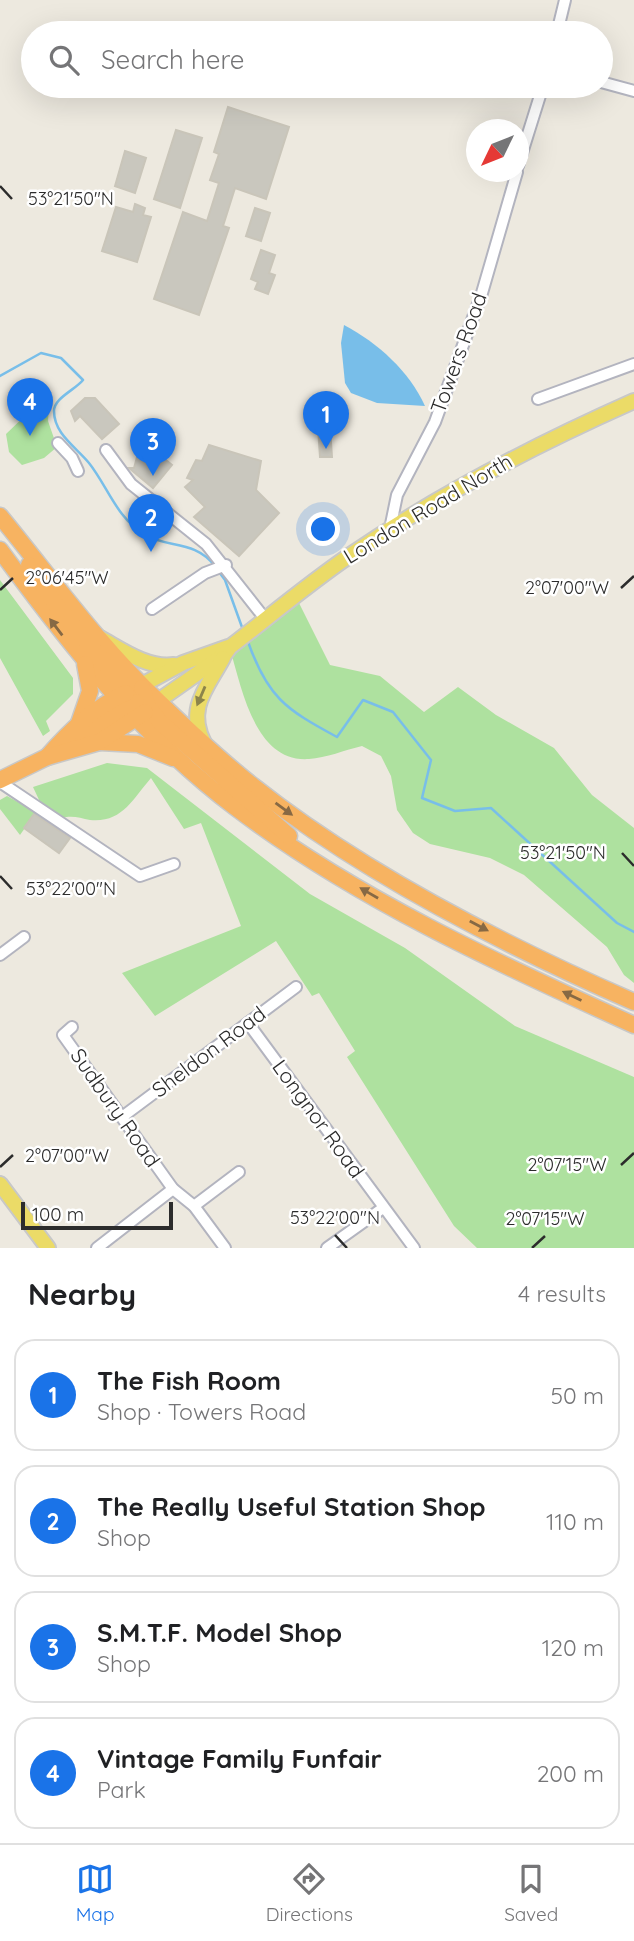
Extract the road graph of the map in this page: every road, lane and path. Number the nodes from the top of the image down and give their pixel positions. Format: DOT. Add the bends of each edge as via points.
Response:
graph roads {
  1 [pos="565,0"];
  2 [pos="560,21"];
  3 [pos="613,85"];
  4 [pos="634,91"];
  5 [pos="539,98"];
  6 [pos="529,133"];
  7 [pos="514,182"];
  8 [pos="634,364"];
  9 [pos="538,399"];
  10 [pos="634,401"];
  11 [pos="58,443"];
  12 [pos="106,450"];
  13 [pos="78,471"];
  14 [pos="0,517"];
  15 [pos="390,530"];
  16 [pos="0,550"];
  17 [pos="222,565"];
  18 [pos="152,609"];
  19 [pos="262,623"];
  20 [pos="99,637"];
  21 [pos="230,647"];
  22 [pos="84,661"];
  23 [pos="183,663"];
  24 [pos="138,701"];
  25 [pos="78,725"];
  26 [pos="99,742"];
  27 [pos="204,743"];
  28 [pos="50,753"];
  29 [pos="184,764"];
  30 [pos="0,781"];
  31 [pos="314,859"];
  32 [pos="174,864"];
  33 [pos="24,937"];
  34 [pos="0,955"];
  35 [pos="296,987"];
  36 [pos="634,1002"];
  37 [pos="248,1023"];
  38 [pos="634,1025"];
  39 [pos="72,1027"];
  40 [pos="122,1117"];
  41 [pos="239,1172"];
  42 [pos="0,1184"];
  43 [pos="173,1189"];
  44 [pos="194,1206"];
  45 [pos="383,1208"];
  46 [pos="48,1248"];
  47 [pos="97,1248"];
  48 [pos="225,1248"];
  49 [pos="327,1248"];
  50 [pos="414,1248"];
  1 -- 2 [label="street"];
  3 -- 4 [label="street"];
  5 -- 6 [label="street"];
  7 -- 15 [label="street, Towers Road" via="482,293 435,422 397,495"];
  8 -- 9 [label="street"];
  10 -- 15 [label="main road, London Road North" via="529,448"];
  11 -- 13 [label="street"];
  12 -- 17 [label="street" via="131,484 206,544"];
  14 -- 20 [label="highway"];
  14 -- 24 [label="highway" via="56,605"];
  15 -- 19 [label="main road, London Road North"];
  22 -- 16 [label="highway, one-way"];
  17 -- 18 [label="street"];
  17 -- 19 [label="street"];
  19 -- 21 [label="main road, London Road North"];
  20 -- 23 [label="main road" via="160,666"];
  20 -- 24 [label="highway"];
  21 -- 23 [label="main road"];
  21 -- 24 [label="main road, London Road North"];
  21 -- 27 [label="main road, one-way" via="197,702 196,719"];
  22 -- 24 [label="highway"];
  22 -- 25 [label="highway" via="90,691"];
  23 -- 24 [label="main road"];
  24 -- 25 [label="highway"];
  24 -- 26 [label="highway"];
  24 -- 27 [label="highway"];
  24 -- 28 [label="highway"];
  24 -- 29 [label="highway"];
  24 -- 31 [label="highway"];
  25 -- 28 [label="highway"];
  26 -- 28 [label="highway"];
  26 -- 29 [label="highway" via="138,744"];
  27 -- 36 [label="highway, one-way" via="252,786 357,858 533,954"];
  28 -- 30 [label="highway"];
  29 -- 31 [label="highway" via="234,806"];
  30 -- 32 [label="street" via="140,876"];
  38 -- 31 [label="highway, one-way" via="402,911"];
  33 -- 34 [label="street"];
  35 -- 37 [label="street, Sheldon Road"];
  37 -- 40 [label="street, Sheldon Road"];
  37 -- 45 [label="street, Longnor Road"];
  39 -- 40 [label="street, Sudbury Road" via="63,1035"];
  40 -- 43 [label="street, Sudbury Road"];
  41 -- 44 [label="street"];
  42 -- 46 [label="main road"];
  43 -- 44 [label="street, Sudbury Road"];
  43 -- 47 [label="street"];
  44 -- 48 [label="street, Sudbury Road"];
  45 -- 49 [label="street"];
  45 -- 50 [label="street, Longnor Road"];
}
